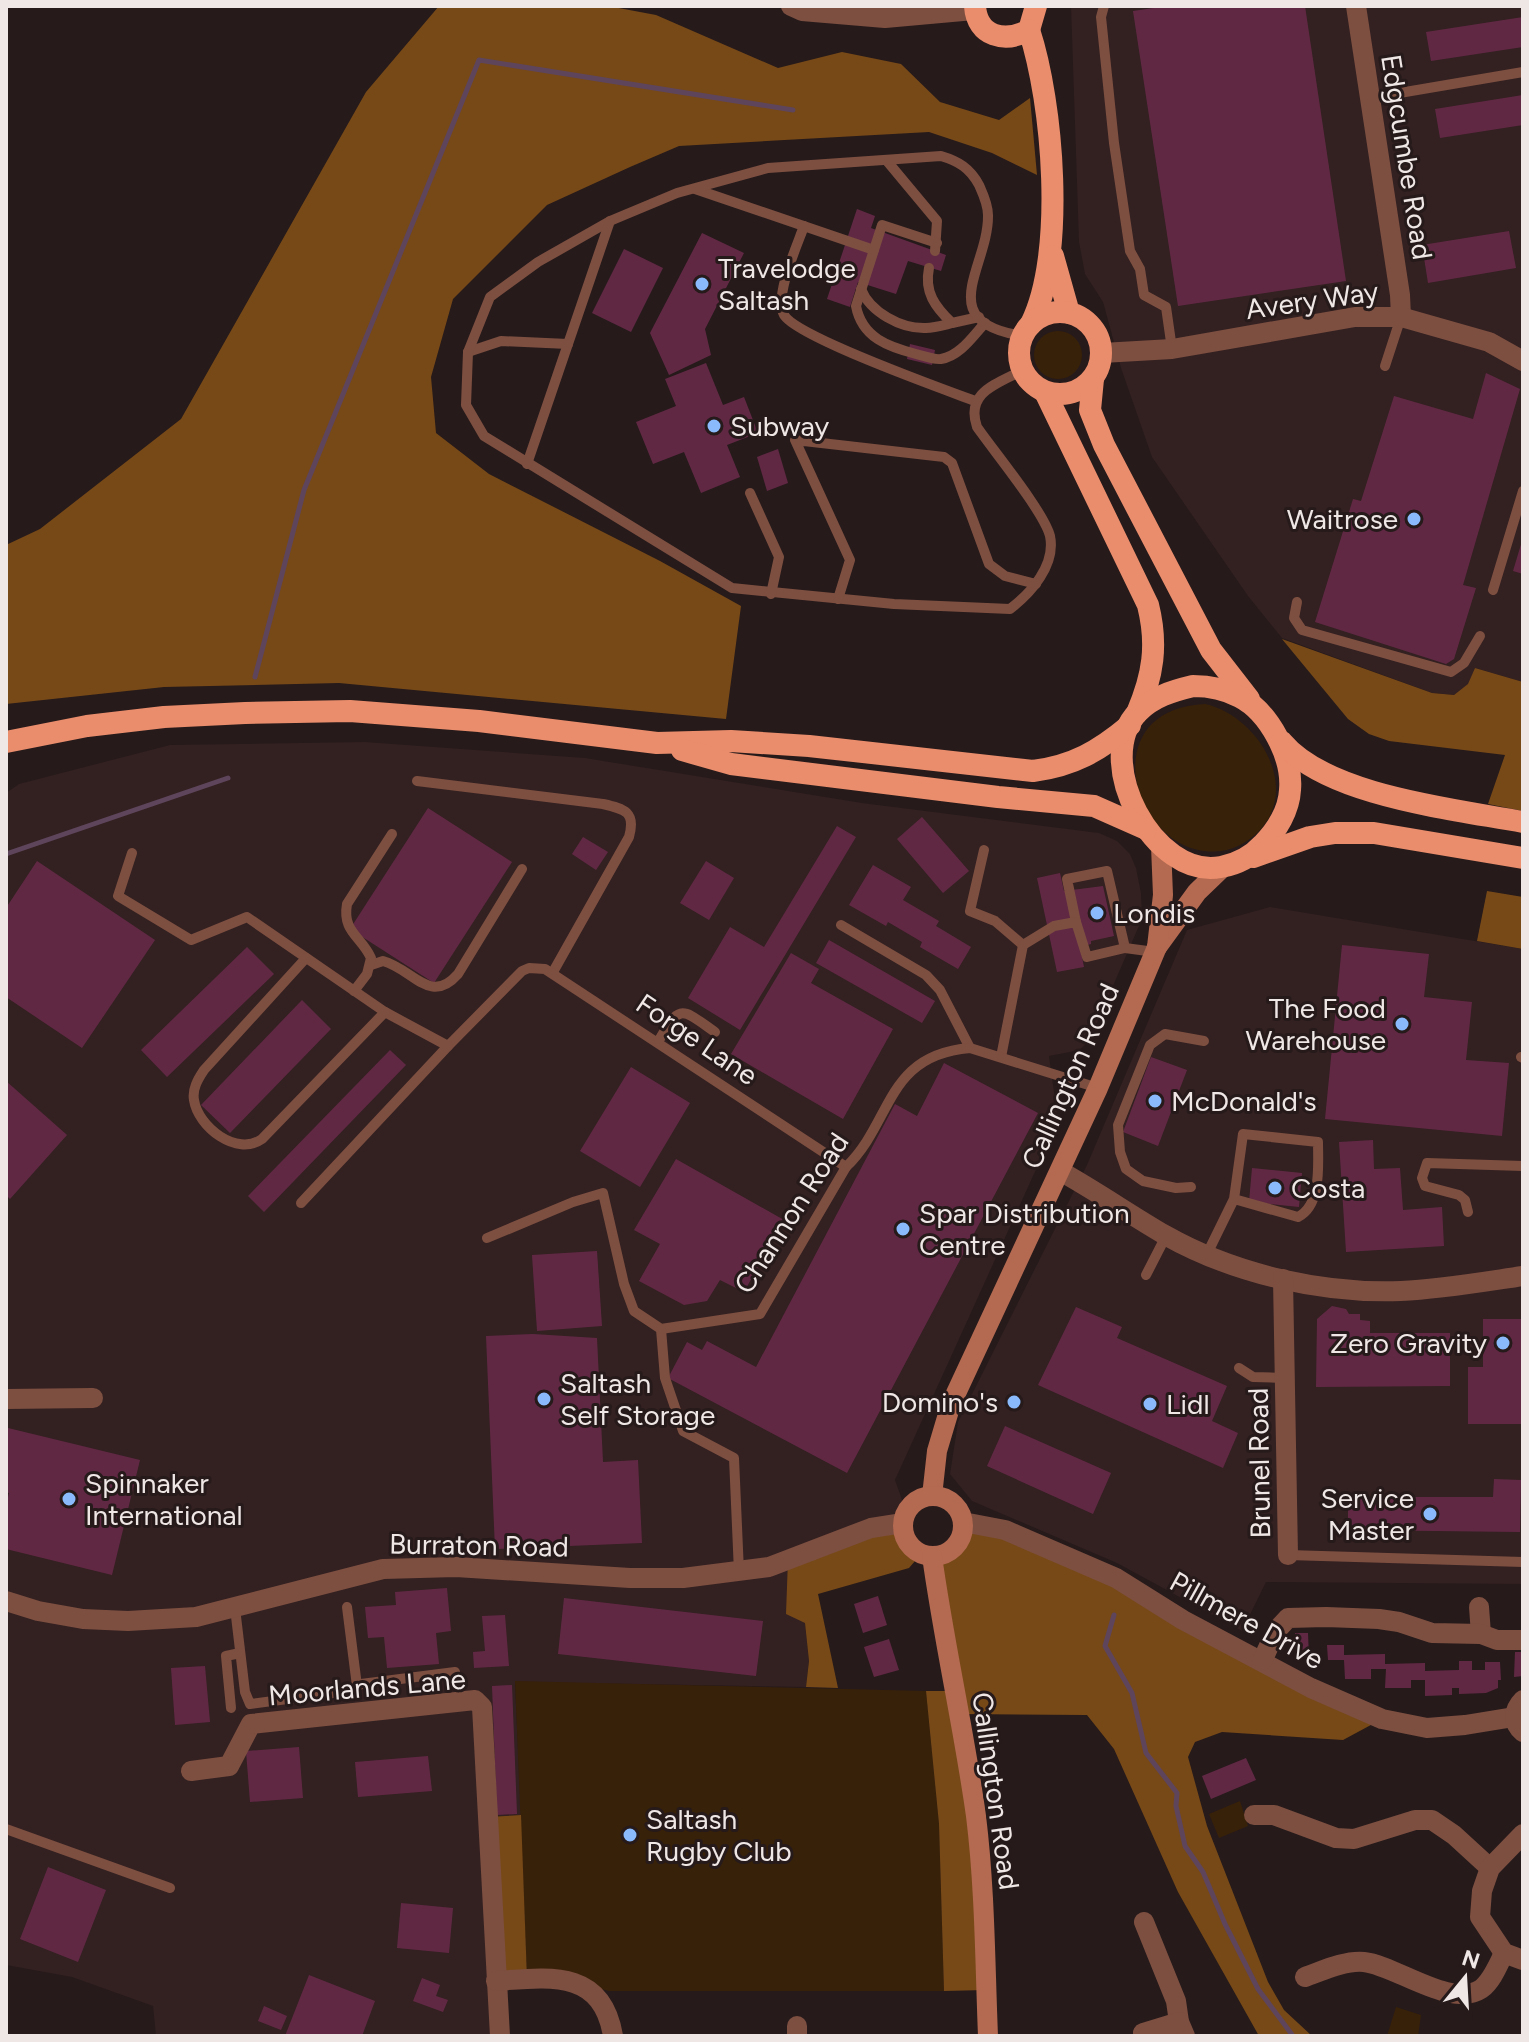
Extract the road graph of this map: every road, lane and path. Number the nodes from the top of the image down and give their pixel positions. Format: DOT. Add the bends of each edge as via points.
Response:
graph roads {
  1 [pos="791,6"];
  2 [pos="1036,6"];
  3 [pos="1104,6"];
  4 [pos="1356,6"];
  5 [pos="975,8"];
  6 [pos="816,9"];
  7 [pos="1029,30"];
  8 [pos="1523,72"];
  9 [pos="1370,98"];
  10 [pos="887,161"];
  11 [pos="693,189"];
  12 [pos="610,221"];
  13 [pos="804,226"];
  14 [pos="1050,246"];
  15 [pos="874,250"];
  16 [pos="929,268"];
  17 [pos="861,289"];
  18 [pos="1069,313"];
  19 [pos="1401,317"];
  20 [pos="982,320"];
  21 [pos="952,323"];
  22 [pos="1027,330"];
  23 [pos="568,344"];
  24 [pos="1172,349"];
  25 [pos="468,352"];
  26 [pos="1102,353"];
  27 [pos="1523,361"];
  28 [pos="1385,366"];
  29 [pos="1023,370"];
  30 [pos="1093,379"];
  31 [pos="1045,392"];
  32 [pos="975,401"];
  33 [pos="527,464"];
  34 [pos="1523,491"];
  35 [pos="750,493"];
  36 [pos="1036,584"];
  37 [pos="1493,590"];
  38 [pos="771,594"];
  39 [pos="838,599"];
  40 [pos="1297,602"];
  41 [pos="1480,636"];
  42 [pos="1264,719"];
  43 [pos="1133,720"];
  44 [pos="6,742"];
  45 [pos="657,743"];
  46 [pos="417,781"];
  47 [pos="1523,822"];
  48 [pos="392,834"];
  49 [pos="1154,837"];
  50 [pos="984,850"];
  51 [pos="132,853"];
  52 [pos="1523,858"];
  53 [pos="1234,864"];
  54 [pos="522,869"];
  55 [pos="1076,922"];
  56 [pos="841,925"];
  57 [pos="1023,945"];
  58 [pos="1125,948"];
  59 [pos="1156,949"];
  60 [pos="306,958"];
  61 [pos="371,965"];
  62 [pos="553,972"];
  63 [pos="354,991"];
  64 [pos="385,1012"];
  65 [pos="715,1032"];
  66 [pos="1204,1041"];
  67 [pos="658,1042"];
  68 [pos="448,1046"];
  69 [pos="970,1048"];
  70 [pos="1001,1057"];
  71 [pos="1098,1088"];
  72 [pos="1523,1166"];
  73 [pos="846,1167"];
  74 [pos="1060,1171"];
  75 [pos="1191,1187"];
  76 [pos="1234,1199"];
  77 [pos="301,1203"];
  78 [pos="1468,1212"];
  79 [pos="1166,1236"];
  80 [pos="487,1238"];
  81 [pos="1207,1254"];
  82 [pos="1146,1275"];
  83 [pos="1523,1276"];
  84 [pos="1283,1279"];
  85 [pos="661,1329"];
  86 [pos="1239,1368"];
  87 [pos="1285,1378"];
  88 [pos="93,1398"];
  89 [pos="6,1399"];
  90 [pos="932,1496"];
  91 [pos="963,1522"];
  92 [pos="903,1523"];
  93 [pos="1288,1555"];
  94 [pos="932,1556"];
  95 [pos="1523,1562"];
  96 [pos="739,1572"];
  97 [pos="6,1601"];
  98 [pos="347,1607"];
  99 [pos="1479,1607"];
  100 [pos="235,1608"];
  101 [pos="1481,1634"];
  102 [pos="1523,1640"];
  103 [pos="240,1653"];
  104 [pos="1262,1661"];
  105 [pos="455,1672"];
  106 [pos="357,1686"];
  107 [pos="231,1708"];
  108 [pos="1520,1716"];
  109 [pos="191,1771"];
  110 [pos="1254,1815"];
  111 [pos="6,1829"];
  112 [pos="1523,1834"];
  113 [pos="1490,1868"];
  114 [pos="170,1888"];
  115 [pos="1144,1922"];
  116 [pos="1514,1957"];
  117 [pos="1305,1977"];
  118 [pos="496,1981"];
  119 [pos="1182,2029"];
  120 [pos="1143,2033"];
  121 [pos="500,2036"];
  122 [pos="613,2036"];
  123 [pos="988,2036"];
  1 -- 6 [label="street"];
  2 -- 7 [label="highway"];
  3 -- 24 [label="lane" via="1114,143 1130,251 1140,269 1144,295 1166,307"];
  4 -- 9 [label="street, Edgcumbe Road"];
  5 -- 6 [label="street" via="885,18"];
  5 -- 7 [label="highway" via="977,20 991,35 1011,38"];
  7 -- 14 [label="highway" via="1050,154"];
  8 -- 9 [label="lane"];
  9 -- 19 [label="street, Edgcumbe Road"];
  10 -- 11 [label="lane" via="768,168"];
  10 -- 15 [label="lane" via="937,221 936,247 882,225"];
  10 -- 20 [label="lane" via="941,156 958,161 974,175 988,217 969,291"];
  11 -- 12 [label="lane"];
  11 -- 13 [label="lane"];
  12 -- 23 [label="lane"];
  12 -- 25 [label="lane" via="490,297"];
  13 -- 15 [label="lane"];
  13 -- 32 [label="lane" via="784,289 783,314 809,333"];
  14 -- 18 [label="highway"];
  14 -- 22 [label="highway" via="1038,310"];
  15 -- 17 [label="lane"];
  16 -- 21 [label="lane" via="925,285 937,309"];
  17 -- 20 [label="lane" via="856,306 864,326 886,346 908,352 949,356"];
  17 -- 21 [label="lane" via="864,298 892,321 925,328"];
  18 -- 22 [label="highway" via="1042,316"];
  18 -- 26 [label="highway" via="1092,327"];
  19 -- 24 [label="street, Avery Way" via="1355,317"];
  19 -- 27 [label="street, Avery Way" via="1489,342"];
  19 -- 28 [label="lane"];
  20 -- 21 [label="lane"];
  20 -- 22 [label="lane" via="1003,333"];
  22 -- 29 [label="highway" via="1020,347"];
  23 -- 25 [label="lane" via="501,341"];
  23 -- 33 [label="lane"];
  24 -- 26 [label="street, Avery Way"];
  25 -- 33 [label="lane" via="466,405 484,436"];
  26 -- 30 [label="highway"];
  29 -- 31 [label="highway"];
  29 -- 32 [label="lane"];
  30 -- 31 [label="highway" via="1071,393"];
  30 -- 42 [label="highway" via="1090,410 1104,445 1211,650"];
  31 -- 43 [label="highway" via="1148,605 1152,674"];
  32 -- 36 [label="lane" via="977,427 1050,535 1050,556"];
  33 -- 38 [label="lane" via="732,588"];
  34 -- 37 [label="lane"];
  35 -- 38 [label="lane" via="779,557"];
  36 -- 39 [label="lane" via="1010,609"];
  36 -- 39 [label="lane" via="1005,576 989,564 952,463 944,457 795,440 850,560"];
  38 -- 39 [label="lane"];
  40 -- 41 [label="lane" via="1294,618 1302,630 1451,672 1464,663"];
  42 -- 43 [label="highway" via="1243,698 1193,686 1164,695"];
  42 -- 47 [label="highway" via="1289,750 1330,778"];
  42 -- 53 [label="highway" via="1283,752 1290,790 1274,831"];
  43 -- 45 [label="highway" via="1092,755 1033,771 809,746"];
  43 -- 49 [label="highway" via="1122,775"];
  44 -- 45 [label="highway" via="164,717 350,711"];
  45 -- 49 [label="highway" via="731,764 1094,806"];
  46 -- 62 [label="lane" via="603,804 630,817 629,837"];
  48 -- 61 [label="lane" via="345,914"];
  49 -- 53 [label="highway" via="1187,864 1208,869"];
  49 -- 59 [label="main road, Callington Road" via="1163,895"];
  50 -- 57 [label="lane" via="970,911 995,921"];
  51 -- 60 [label="lane" via="118,896 191,940 247,917"];
  52 -- 53 [label="highway" via="1374,833 1335,833"];
  53 -- 59 [label="main road, Callington Road" via="1197,892"];
  54 -- 61 [label="lane" via="458,974 445,986 425,986 383,961"];
  55 -- 57 [label="lane" via="1054,926"];
  55 -- 58 [label="lane" via="1087,957"];
  55 -- 58 [label="lane" via="1067,879 1107,871"];
  56 -- 69 [label="lane" via="926,975 940,990"];
  57 -- 70 [label="lane"];
  58 -- 59 [label="lane"];
  59 -- 71 [label="main road, Callington Road"];
  60 -- 63 [label="lane"];
  60 -- 64 [label="lane" via="196,1083 197,1110 223,1137 244,1146 256,1144"];
  61 -- 63 [label="lane"];
  62 -- 67 [label="lane, Forge Lane"];
  62 -- 68 [label="lane" via="529,968 518,975"];
  63 -- 64 [label="lane"];
  64 -- 68 [label="lane"];
  65 -- 67 [label="lane" via="679,1012"];
  66 -- 75 [label="lane" via="1165,1034 1150,1045 1118,1125 1126,1169 1143,1181"];
  67 -- 73 [label="lane, Forge Lane"];
  68 -- 77 [label="lane"];
  69 -- 70 [label="lane"];
  69 -- 73 [label="lane, Channon Road" via="949,1050 907,1076 889,1097 860,1154"];
  70 -- 71 [label="lane"];
  71 -- 74 [label="main road, Callington Road"];
  72 -- 78 [label="lane" via="1427,1163 1425,1186 1459,1195"];
  73 -- 85 [label="lane, Channon Road" via="760,1314"];
  74 -- 79 [label="street"];
  74 -- 90 [label="main road, Callington Road" via="951,1404 937,1451"];
  76 -- 76 [label="lane" via="1298,1217 1305,1213 1318,1174 1318,1142 1243,1134"];
  76 -- 81 [label="lane"];
  79 -- 81 [label="street"];
  79 -- 82 [label="lane"];
  80 -- 85 [label="lane" via="603,1193 634,1311"];
  81 -- 84 [label="street"];
  83 -- 84 [label="street" via="1400,1291 1349,1291"];
  84 -- 87 [label="street, Brunel Road"];
  85 -- 96 [label="lane" via="665,1378 683,1431 734,1458"];
  86 -- 87 [label="lane" via="1253,1377"];
  87 -- 93 [label="street, Brunel Road"];
  88 -- 89 [label="street"];
  90 -- 91 [label="main road" via="951,1502"];
  90 -- 92 [label="main road" via="914,1502"];
  91 -- 94 [label="main road" via="957,1545"];
  91 -- 104 [label="street, Pillmere Drive" via="1005,1530 1116,1578"];
  92 -- 94 [label="main road" via="911,1547"];
  92 -- 96 [label="street, Burraton Road" via="874,1527 769,1567"];
  93 -- 95 [label="lane, Brunel Road"];
  94 -- 123 [label="main road, Callington Road" via="976,1818"];
  96 -- 100 [label="street, Burraton Road" via="630,1578 456,1567 383,1569"];
  97 -- 100 [label="street, Burraton Road" via="83,1619 128,1621 196,1617"];
  98 -- 106 [label="lane"];
  99 -- 101 [label="street"];
  100 -- 103 [label="lane"];
  101 -- 102 [label="street"];
  101 -- 104 [label="street" via="1432,1633 1379,1619 1288,1618"];
  103 -- 106 [label="lane" via="250,1704"];
  103 -- 107 [label="lane" via="226,1656"];
  104 -- 108 [label="street, Pillmere Drive" via="1350,1707 1397,1722 1427,1728"];
  105 -- 106 [label="lane"];
  109 -- 118 [label="street, Moorlands Lane" via="229,1766 251,1724 475,1700 482,1707"];
  110 -- 113 [label="street" via="1274,1815 1336,1838 1354,1839 1415,1820 1432,1820"];
  111 -- 114 [label="lane"];
  112 -- 113 [label="street"];
  113 -- 116 [label="street" via="1480,1917"];
  115 -- 119 [label="street"];
  116 -- 117 [label="street" via="1479,1990 1462,1994 1363,1961"];
  118 -- 121 [label="street, Moorlands Lane"];
  118 -- 122 [label="street" via="561,1979 582,1984 601,1999"];
  119 -- 120 [label="street"];
}
